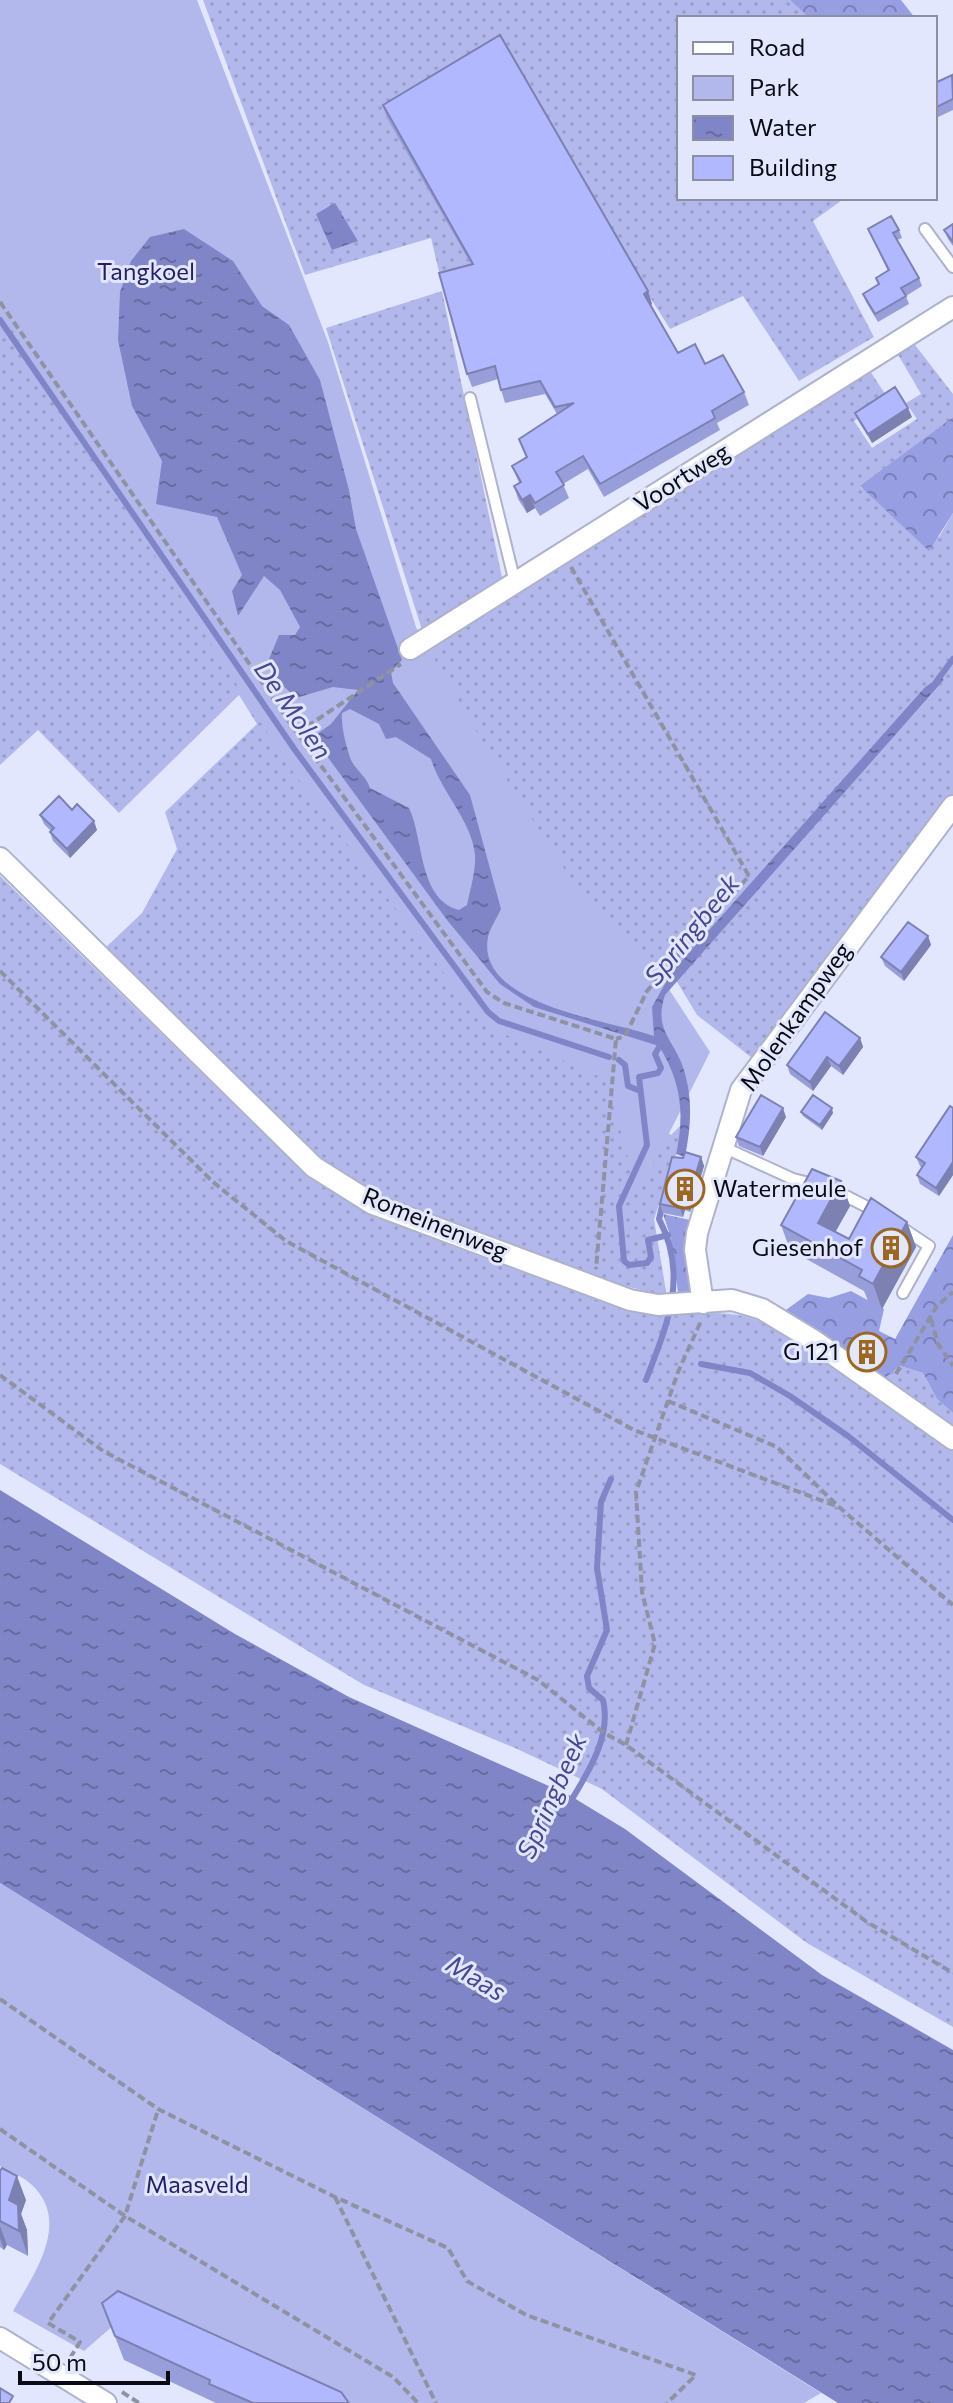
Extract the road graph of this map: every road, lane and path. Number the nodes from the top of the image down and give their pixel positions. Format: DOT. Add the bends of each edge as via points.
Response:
graph roads {
  1 [pos="925,229"];
  2 [pos="953,267"];
  3 [pos="0,302"];
  4 [pos="953,307"];
  5 [pos="470,398"];
  6 [pos="563,553"];
  7 [pos="515,583"];
  8 [pos="410,649"];
  9 [pos="398,668"];
  10 [pos="297,733"];
  11 [pos="953,806"];
  12 [pos="0,858"];
  13 [pos="0,971"];
  14 [pos="616,1039"];
  15 [pos="723,1147"];
  16 [pos="594,1287"];
  17 [pos="953,1292"];
  18 [pos="903,1293"];
  19 [pos="694,1304"];
  20 [pos="931,1319"];
  21 [pos="953,1366"];
  22 [pos="0,1375"];
  23 [pos="886,1389"];
  24 [pos="668,1401"];
  25 [pos="656,1438"];
  26 [pos="953,1439"];
  27 [pos="839,1507"];
  28 [pos="953,1605"];
  29 [pos="626,1745"];
  30 [pos="953,1973"];
  31 [pos="0,1999"];
  32 [pos="158,2109"];
  33 [pos="0,2129"];
  34 [pos="335,2197"];
  35 [pos="125,2216"];
  36 [pos="0,2338"];
  37 [pos="69,2360"];
  38 [pos="106,2403"];
  39 [pos="418,2403"];
  40 [pos="436,2403"];
  41 [pos="667,2403"];
  1 -- 2 [label="lane"];
  3 -- 10 [label="path"];
  4 -- 6 [label="street, Voortweg"];
  5 -- 7 [label="lane"];
  6 -- 7 [label="street, Voortweg"];
  6 -- 14 [label="path" via="749,876 647,991 625,1036"];
  7 -- 8 [label="street, Voortweg"];
  9 -- 10 [label="path"];
  10 -- 14 [label="path" via="487,992 504,1003"];
  11 -- 15 [label="street, Molenkampweg" via="741,1090"];
  12 -- 16 [label="street, Romeinenweg" via="314,1167 373,1204"];
  13 -- 25 [label="path" via="213,1182 286,1241"];
  14 -- 16 [label="path"];
  15 -- 18 [label="lane" via="793,1179 843,1194 929,1246"];
  15 -- 19 [label="street, Molenkampweg" via="697,1233"];
  16 -- 19 [label="street, Romeinenweg" via="658,1305"];
  17 -- 20 [label="path"];
  19 -- 23 [label="street, Romeinenweg" via="732,1300 762,1309"];
  19 -- 24 [label="path" via="701,1320"];
  20 -- 21 [label="path" via="938,1344"];
  20 -- 23 [label="path"];
  22 -- 29 [label="path" via="103,1451 538,1680"];
  23 -- 26 [label="street, Romeinenweg"];
  24 -- 25 [label="path"];
  24 -- 27 [label="path" via="777,1447"];
  25 -- 27 [label="path"];
  25 -- 29 [label="path" via="636,1492 642,1592 655,1644"];
  27 -- 28 [label="path"];
  29 -- 30 [label="path" via="867,1922"];
  31 -- 32 [label="path"];
  32 -- 34 [label="path"];
  32 -- 35 [label="path"];
  33 -- 35 [label="path"];
  34 -- 40 [label="path"];
  34 -- 41 [label="path" via="448,2248 467,2281 526,2315 696,2375"];
  35 -- 37 [label="path" via="48,2323 80,2342"];
  35 -- 39 [label="path" via="393,2377"];
  36 -- 38 [label="street"];
}
